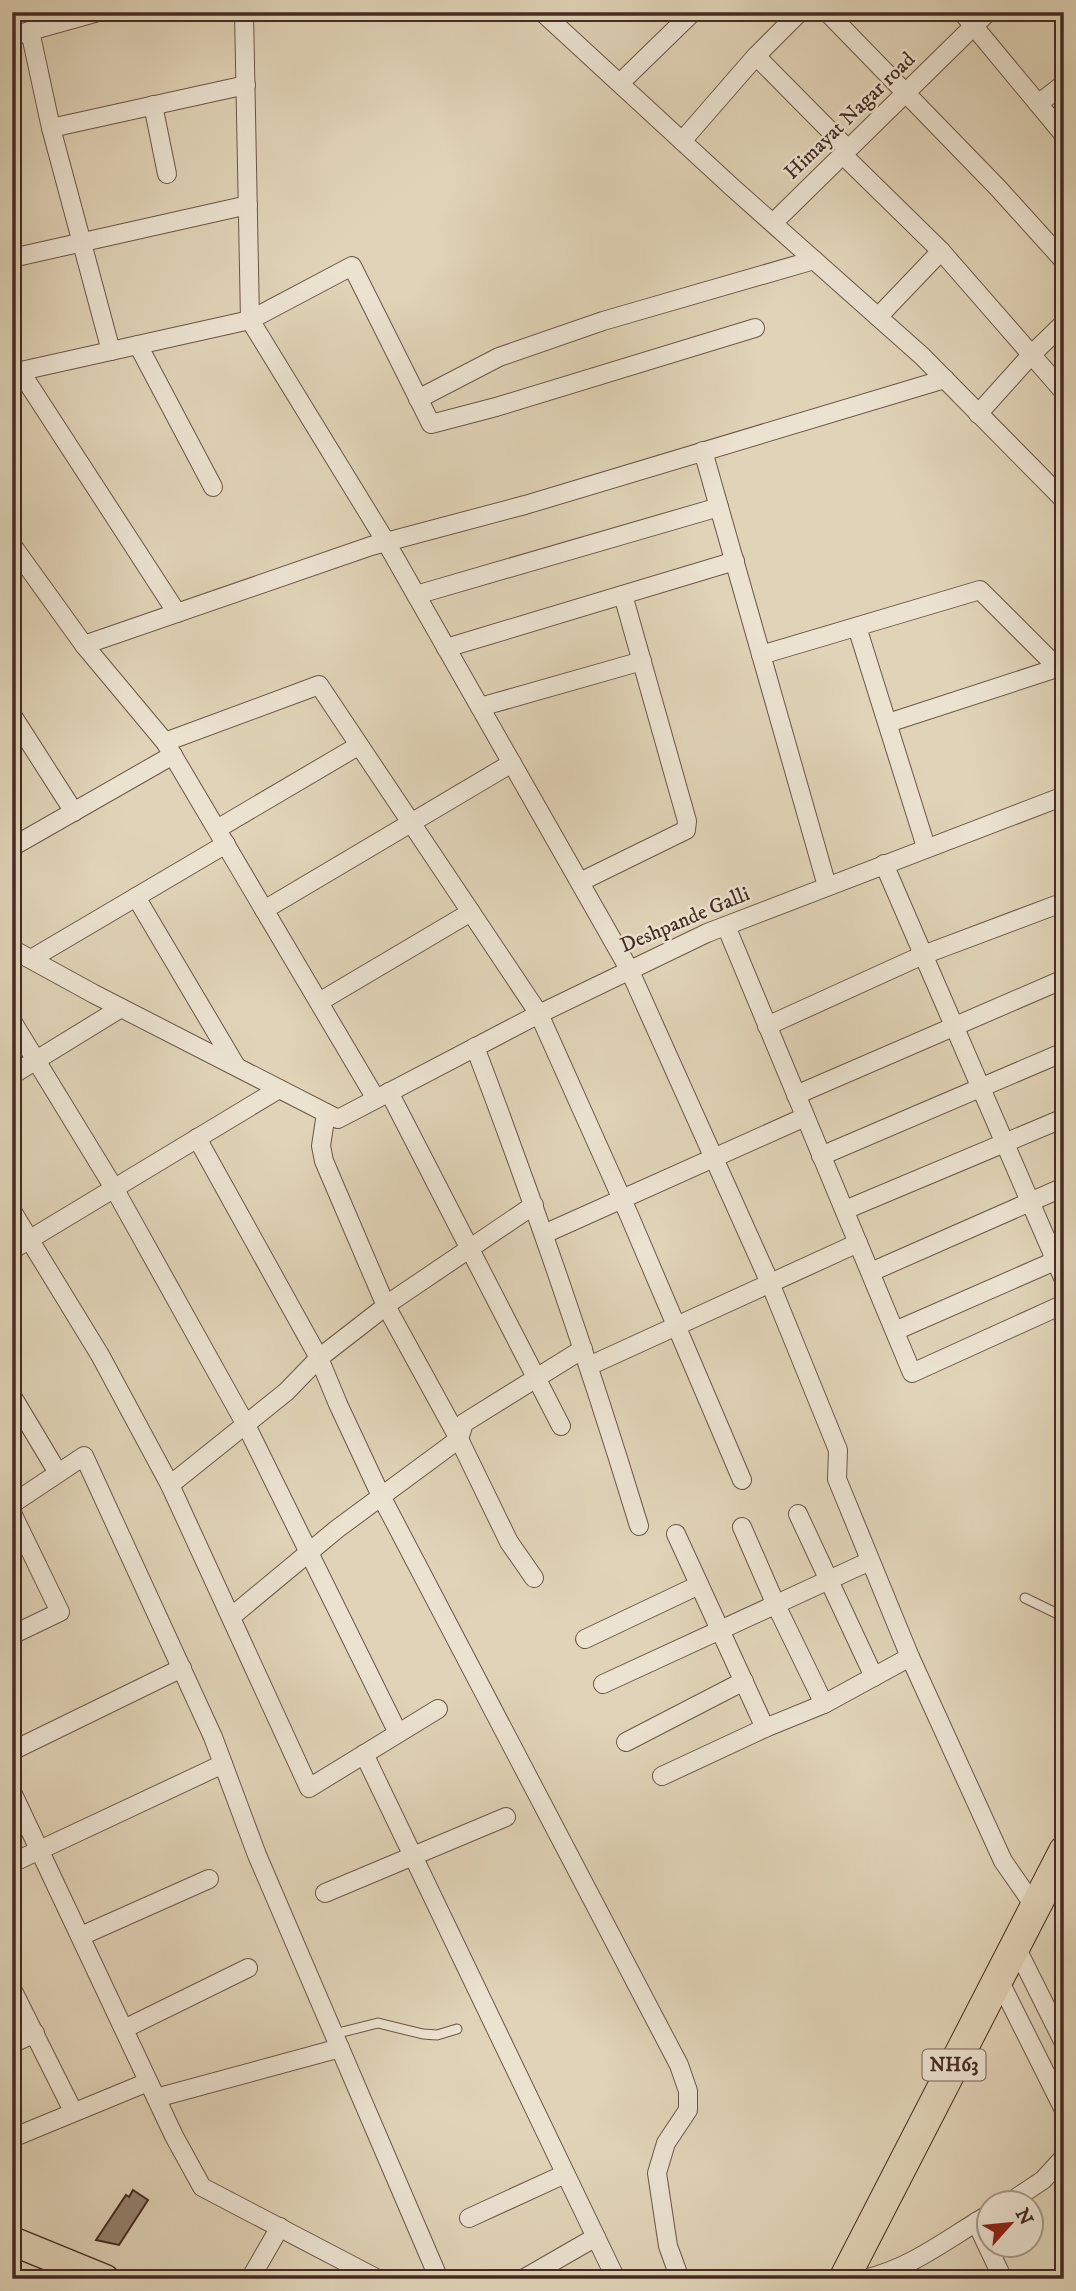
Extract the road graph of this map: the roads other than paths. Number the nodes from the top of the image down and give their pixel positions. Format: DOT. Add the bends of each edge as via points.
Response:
graph roads {
  1 [pos="98,12"];
  2 [pos="244,12"];
  3 [pos="542,12"];
  4 [pos="692,12"];
  5 [pos="800,12"];
  6 [pos="827,12"];
  7 [pos="962,12"];
  8 [pos="988,12"];
  9 [pos="974,26"];
  10 [pos="21,34"];
  11 [pos="756,56"];
  12 [pos="620,83"];
  13 [pos="1064,84"];
  14 [pos="246,85"];
  15 [pos="906,93"];
  16 [pos="1038,104"];
  17 [pos="153,105"];
  18 [pos="51,128"];
  19 [pos="1064,135"];
  20 [pos="682,141"];
  21 [pos="846,152"];
  22 [pos="167,174"];
  23 [pos="248,205"];
  24 [pos="773,223"];
  25 [pos="82,242"];
  26 [pos="941,251"];
  27 [pos="12,258"];
  28 [pos="814,260"];
  29 [pos="1064,261"];
  30 [pos="878,317"];
  31 [pos="250,320"];
  32 [pos="1064,323"];
  33 [pos="755,328"];
  34 [pos="138,345"];
  35 [pos="111,351"];
  36 [pos="1031,355"];
  37 [pos="16,372"];
  38 [pos="944,379"];
  39 [pos="1064,392"];
  40 [pos="418,399"];
  41 [pos="978,414"];
  42 [pos="703,452"];
  43 [pos="213,487"];
  44 [pos="1063,497"];
  45 [pos="719,507"];
  46 [pos="386,542"];
  47 [pos="12,545"];
  48 [pos="735,561"];
  49 [pos="416,595"];
  50 [pos="623,595"];
  51 [pos="177,613"];
  52 [pos="857,627"];
  53 [pos="84,645"];
  54 [pos="446,648"];
  55 [pos="761,655"];
  56 [pos="642,661"];
  57 [pos="1060,671"];
  58 [pos="480,707"];
  59 [pos="888,723"];
  60 [pos="15,725"];
  61 [pos="358,746"];
  62 [pos="169,748"];
  63 [pos="512,763"];
  64 [pos="1064,796"];
  65 [pos="74,812"];
  66 [pos="411,823"];
  67 [pos="221,837"];
  68 [pos="12,847"];
  69 [pos="926,847"];
  70 [pos="884,864"];
  71 [pos="580,882"];
  72 [pos="827,886"];
  73 [pos="136,897"];
  74 [pos="1056,905"];
  75 [pos="264,910"];
  76 [pos="471,912"];
  77 [pos="726,926"];
  78 [pos="12,949"];
  79 [pos="923,955"];
  80 [pos="31,959"];
  81 [pos="629,969"];
  82 [pos="1064,979"];
  83 [pos="319,1002"];
  84 [pos="121,1008"];
  85 [pos="539,1014"];
  86 [pos="12,1021"];
  87 [pos="767,1026"];
  88 [pos="954,1026"];
  89 [pos="475,1047"];
  90 [pos="1064,1052"];
  91 [pos="36,1062"];
  92 [pos="236,1067"];
  93 [pos="12,1075"];
  94 [pos="981,1088"];
  95 [pos="279,1089"];
  96 [pos="382,1095"];
  97 [pos="796,1095"];
  98 [pos="332,1116"];
  99 [pos="805,1117"];
  100 [pos="1064,1118"];
  101 [pos="197,1138"];
  102 [pos="1004,1142"];
  103 [pos="713,1156"];
  104 [pos="821,1156"];
  105 [pos="1064,1187"];
  106 [pos="114,1188"];
  107 [pos="622,1199"];
  108 [pos="1030,1201"];
  109 [pos="534,1205"];
  110 [pos="845,1210"];
  111 [pos="12,1211"];
  112 [pos="544,1234"];
  113 [pos="29,1240"];
  114 [pos="858,1243"];
  115 [pos="470,1248"];
  116 [pos="12,1250"];
  117 [pos="1060,1258"];
  118 [pos="871,1272"];
  119 [pos="1064,1279"];
  120 [pos="770,1283"];
  121 [pos="1064,1304"];
  122 [pos="386,1306"];
  123 [pos="677,1326"];
  124 [pos="895,1331"];
  125 [pos="586,1357"];
  126 [pos="319,1358"];
  127 [pos="537,1378"];
  128 [pos="12,1396"];
  129 [pos="246,1425"];
  130 [pos="561,1426"];
  131 [pos="459,1439"];
  132 [pos="58,1473"];
  133 [pos="742,1480"];
  134 [pos="170,1485"];
  135 [pos="382,1496"];
  136 [pos="12,1504"];
  137 [pos="12,1513"];
  138 [pos="798,1514"];
  139 [pos="639,1526"];
  140 [pos="742,1528"];
  141 [pos="676,1534"];
  142 [pos="19,1548"];
  143 [pos="308,1552"];
  144 [pos="870,1561"];
  145 [pos="534,1578"];
  146 [pos="830,1579"];
  147 [pos="699,1585"];
  148 [pos="1025,1598"];
  149 [pos="776,1605"];
  150 [pos="230,1617"];
  151 [pos="1064,1617"];
  152 [pos="720,1629"];
  153 [pos="12,1635"];
  154 [pos="585,1639"];
  155 [pos="910,1657"];
  156 [pos="182,1668"];
  157 [pos="874,1677"];
  158 [pos="744,1681"];
  159 [pos="603,1684"];
  160 [pos="824,1704"];
  161 [pos="438,1709"];
  162 [pos="765,1728"];
  163 [pos="398,1734"];
  164 [pos="626,1742"];
  165 [pos="12,1751"];
  166 [pos="364,1754"];
  167 [pos="223,1764"];
  168 [pos="662,1776"];
  169 [pos="12,1792"];
  170 [pos="506,1817"];
  171 [pos="40,1850"];
  172 [pos="1064,1852"];
  173 [pos="413,1856"];
  174 [pos="12,1863"];
  175 [pos="209,1879"];
  176 [pos="326,1893"];
  177 [pos="1035,1907"];
  178 [pos="81,1936"];
  179 [pos="1015,1945"];
  180 [pos="248,1968"];
  181 [pos="999,1979"];
  182 [pos="12,1989"];
  183 [pos="124,2029"];
  184 [pos="457,2029"];
  185 [pos="35,2033"];
  186 [pos="337,2041"];
  187 [pos="1064,2043"];
  188 [pos="12,2044"];
  189 [pos="152,2090"];
  190 [pos="1064,2110"];
  191 [pos="73,2111"];
  192 [pos="12,2138"];
  193 [pos="1064,2157"];
  194 [pos="565,2174"];
  195 [pos="1028,2190"];
  196 [pos="468,2218"];
  197 [pos="974,2224"];
  198 [pos="280,2227"];
  199 [pos="596,2237"];
  200 [pos="12,2241"];
  201 [pos="12,2259"];
  202 [pos="996,2260"];
  203 [pos="61,2279"];
  204 [pos="105,2279"];
  205 [pos="250,2279"];
  206 [pos="378,2279"];
  207 [pos="439,2279"];
  208 [pos="523,2279"];
  209 [pos="616,2279"];
  210 [pos="680,2279"];
  211 [pos="844,2279"];
  212 [pos="864,2279"];
  213 [pos="1003,2279"];
  1 -- 10 [label="street"];
  2 -- 14 [label="street"];
  3 -- 12 [label="street"];
  4 -- 12 [label="street"];
  5 -- 11 [label="street"];
  6 -- 15 [label="street"];
  7 -- 9 [label="street"];
  8 -- 9 [label="street, Himayat Nagar road"];
  9 -- 15 [label="street, Himayat Nagar road"];
  9 -- 16 [label="street"];
  10 -- 18 [label="street"];
  11 -- 20 [label="street"];
  11 -- 21 [label="street"];
  12 -- 20 [label="street"];
  13 -- 16 [label="street"];
  14 -- 17 [label="street"];
  14 -- 23 [label="street"];
  15 -- 21 [label="street, Himayat Nagar road"];
  15 -- 29 [label="street"];
  16 -- 19 [label="street"];
  17 -- 18 [label="street"];
  17 -- 22 [label="street"];
  18 -- 25 [label="street"];
  20 -- 24 [label="street"];
  21 -- 24 [label="street, Himayat Nagar road"];
  21 -- 26 [label="street"];
  23 -- 25 [label="street"];
  23 -- 31 [label="street"];
  24 -- 28 [label="street"];
  25 -- 27 [label="street"];
  25 -- 35 [label="street"];
  26 -- 30 [label="street"];
  26 -- 36 [label="street"];
  28 -- 30 [label="street"];
  28 -- 40 [label="street" via="603,321 499,357"];
  30 -- 38 [label="street"];
  31 -- 34 [label="street"];
  31 -- 40 [label="street" via="352,266"];
  31 -- 46 [label="street"];
  32 -- 36 [label="street"];
  33 -- 40 [label="street" via="430,424"];
  34 -- 35 [label="street"];
  34 -- 43 [label="street"];
  35 -- 37 [label="street"];
  36 -- 39 [label="street"];
  36 -- 41 [label="street"];
  37 -- 51 [label="street"];
  38 -- 41 [label="street"];
  38 -- 42 [label="street"];
  41 -- 44 [label="street"];
  42 -- 45 [label="street"];
  42 -- 46 [label="street"];
  45 -- 48 [label="street"];
  45 -- 49 [label="street"];
  46 -- 49 [label="street"];
  46 -- 51 [label="street"];
  47 -- 53 [label="street"];
  48 -- 50 [label="street"];
  48 -- 55 [label="street"];
  49 -- 54 [label="street"];
  50 -- 54 [label="street"];
  50 -- 56 [label="street"];
  51 -- 53 [label="street"];
  52 -- 55 [label="street"];
  52 -- 57 [label="street" via="980,590"];
  52 -- 59 [label="street"];
  53 -- 62 [label="street"];
  54 -- 58 [label="street"];
  55 -- 72 [label="street"];
  56 -- 58 [label="street"];
  56 -- 71 [label="street" via="687,830"];
  57 -- 59 [label="street"];
  58 -- 63 [label="street"];
  59 -- 69 [label="street"];
  60 -- 65 [label="street"];
  61 -- 62 [label="street" via="319,685"];
  61 -- 66 [label="street"];
  61 -- 67 [label="street"];
  62 -- 65 [label="street"];
  62 -- 67 [label="street"];
  63 -- 66 [label="street"];
  63 -- 71 [label="street"];
  64 -- 69 [label="street, Deshpande Galli"];
  65 -- 68 [label="street"];
  66 -- 75 [label="street"];
  66 -- 76 [label="street"];
  67 -- 73 [label="street"];
  67 -- 75 [label="street"];
  69 -- 70 [label="street, Deshpande Galli"];
  70 -- 72 [label="street, Deshpande Galli"];
  70 -- 79 [label="street"];
  71 -- 81 [label="street"];
  72 -- 77 [label="street, Deshpande Galli"];
  73 -- 80 [label="street"];
  73 -- 92 [label="street"];
  74 -- 79 [label="street"];
  75 -- 83 [label="street"];
  76 -- 83 [label="street"];
  76 -- 85 [label="street"];
  77 -- 81 [label="street, Deshpande Galli"];
  77 -- 87 [label="street"];
  78 -- 80 [label="street"];
  79 -- 87 [label="street"];
  79 -- 88 [label="street"];
  80 -- 84 [label="street"];
  81 -- 85 [label="street, Deshpande Galli"];
  81 -- 103 [label="street"];
  82 -- 88 [label="street"];
  83 -- 96 [label="street"];
  84 -- 91 [label="street"];
  84 -- 92 [label="street"];
  85 -- 89 [label="street, Deshpande Galli"];
  85 -- 107 [label="street"];
  86 -- 91 [label="street"];
  87 -- 97 [label="street"];
  88 -- 94 [label="street"];
  88 -- 97 [label="street"];
  89 -- 96 [label="street, Deshpande Galli"];
  89 -- 109 [label="street"];
  90 -- 94 [label="street"];
  91 -- 93 [label="street"];
  91 -- 106 [label="street"];
  92 -- 95 [label="street"];
  94 -- 102 [label="street"];
  94 -- 104 [label="street"];
  95 -- 98 [label="street"];
  95 -- 101 [label="street"];
  96 -- 98 [label="street, Deshpande Galli"];
  96 -- 115 [label="street"];
  97 -- 99 [label="street"];
  98 -- 122 [label="street" via="321,1146 324,1161"];
  99 -- 103 [label="street"];
  99 -- 104 [label="street"];
  100 -- 102 [label="street"];
  101 -- 106 [label="street"];
  101 -- 126 [label="street"];
  102 -- 108 [label="street"];
  102 -- 110 [label="street"];
  103 -- 107 [label="street"];
  103 -- 120 [label="street"];
  104 -- 110 [label="street"];
  105 -- 108 [label="street"];
  106 -- 113 [label="street"];
  106 -- 129 [label="street"];
  107 -- 112 [label="street"];
  107 -- 123 [label="street"];
  108 -- 117 [label="street"];
  108 -- 118 [label="street"];
  109 -- 112 [label="street"];
  109 -- 115 [label="street"];
  110 -- 114 [label="street"];
  111 -- 113 [label="street"];
  112 -- 125 [label="street"];
  113 -- 116 [label="street"];
  113 -- 134 [label="street" via="100,1355"];
  114 -- 118 [label="street"];
  114 -- 120 [label="street"];
  115 -- 122 [label="street"];
  115 -- 127 [label="street"];
  117 -- 119 [label="street"];
  117 -- 124 [label="street"];
  118 -- 124 [label="street"];
  120 -- 123 [label="street"];
  120 -- 144 [label="street" via="838,1450 837,1479"];
  121 -- 124 [label="street" via="912,1373"];
  122 -- 126 [label="street"];
  122 -- 131 [label="street"];
  123 -- 125 [label="street"];
  123 -- 133 [label="street"];
  125 -- 127 [label="street"];
  125 -- 139 [label="street"];
  126 -- 129 [label="street"];
  126 -- 135 [label="street"];
  127 -- 130 [label="street"];
  127 -- 131 [label="street" via="464,1423"];
  128 -- 132 [label="street"];
  129 -- 134 [label="street"];
  129 -- 143 [label="street"];
  131 -- 135 [label="street"];
  131 -- 145 [label="street" via="509,1542"];
  132 -- 136 [label="street"];
  132 -- 156 [label="street" via="84,1456"];
  134 -- 150 [label="street"];
  135 -- 143 [label="street"];
  135 -- 210 [label="street" via="679,2065 688,2091 688,2110 666,2143 657,2173 668,2246"];
  137 -- 142 [label="street"];
  138 -- 146 [label="street"];
  140 -- 149 [label="street"];
  141 -- 147 [label="street"];
  142 -- 153 [label="street" via="60,1612"];
  143 -- 150 [label="street"];
  143 -- 163 [label="street"];
  144 -- 146 [label="street"];
  144 -- 155 [label="street"];
  146 -- 149 [label="street"];
  146 -- 157 [label="street"];
  147 -- 152 [label="street"];
  147 -- 154 [label="street"];
  148 -- 151 [label="lane"];
  149 -- 152 [label="street"];
  149 -- 160 [label="street"];
  150 -- 166 [label="street" via="309,1788"];
  152 -- 158 [label="street"];
  152 -- 159 [label="street"];
  155 -- 157 [label="street"];
  155 -- 177 [label="street" via="1003,1861"];
  156 -- 165 [label="street"];
  156 -- 167 [label="street"];
  157 -- 160 [label="street"];
  158 -- 162 [label="street"];
  158 -- 164 [label="street"];
  160 -- 162 [label="street"];
  161 -- 163 [label="street"];
  162 -- 168 [label="street"];
  163 -- 166 [label="street"];
  166 -- 173 [label="street"];
  167 -- 171 [label="street"];
  167 -- 186 [label="street"];
  169 -- 171 [label="street"];
  170 -- 173 [label="street"];
  171 -- 174 [label="street"];
  171 -- 178 [label="street"];
  172 -- 177 [label="highway, NH63"];
  173 -- 176 [label="street"];
  173 -- 194 [label="street"];
  175 -- 178 [label="street"];
  177 -- 179 [label="highway, NH63"];
  178 -- 183 [label="street"];
  179 -- 181 [label="highway, NH63"];
  179 -- 187 [label="street"];
  180 -- 183 [label="street"];
  181 -- 190 [label="street"];
  181 -- 211 [label="highway, NH63"];
  182 -- 185 [label="street"];
  183 -- 189 [label="street"];
  184 -- 186 [label="lane" via="423,2034 378,2023"];
  185 -- 188 [label="street"];
  185 -- 191 [label="street"];
  186 -- 189 [label="street"];
  186 -- 207 [label="street"];
  189 -- 191 [label="street"];
  189 -- 198 [label="street" via="202,2187"];
  191 -- 192 [label="street"];
  193 -- 195 [label="street"];
  194 -- 196 [label="street"];
  194 -- 199 [label="street"];
  197 -- 212 [label="street" via="910,2263"];
  198 -- 205 [label="street"];
  198 -- 206 [label="street"];
  199 -- 208 [label="street"];
  199 -- 209 [label="street"];
  200 -- 204 [label="main road"];
  201 -- 203 [label="main road"];
  202 -- 213 [label="street"];
}
